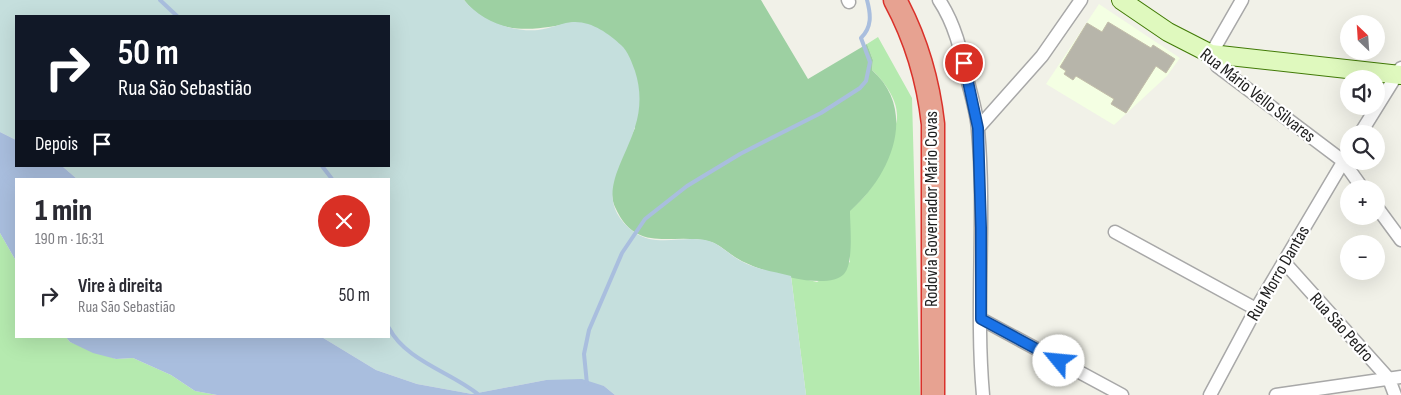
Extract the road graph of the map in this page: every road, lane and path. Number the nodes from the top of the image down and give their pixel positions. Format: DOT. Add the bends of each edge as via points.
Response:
graph roads {
  1 [pos="895,0"];
  2 [pos="939,0"];
  3 [pos="1081,0"];
  4 [pos="1121,0"];
  5 [pos="1242,0"];
  6 [pos="1210,54"];
  7 [pos="1400,73"];
  8 [pos="1366,125"];
  9 [pos="978,128"];
  10 [pos="1340,153"];
  11 [pos="1340,167"];
  12 [pos="1385,218"];
  13 [pos="1115,232"];
  14 [pos="1401,240"];
  15 [pos="1284,262"];
  16 [pos="1256,309"];
  17 [pos="981,319"];
  18 [pos="1395,378"];
  19 [pos="1317,392"];
  20 [pos="933,395"];
  21 [pos="983,395"];
  22 [pos="1122,395"];
  23 [pos="1210,395"];
  24 [pos="1276,395"];
  25 [pos="1395,395"];
  1 -- 20 [label="highway, Rodovia Governador Mário Covas" via="921,59 933,124"];
  2 -- 9 [label="street" via="960,46"];
  3 -- 9 [label="street" via="1042,56"];
  4 -- 6 [label="main road, Rua Mário Vello Silvares" via="1168,32"];
  5 -- 6 [label="street"];
  6 -- 7 [label="main road"];
  6 -- 10 [label="street, Rua Mário Vello Silvares" via="1217,66"];
  7 -- 8 [label="street"];
  9 -- 17 [label="street"];
  11 -- 15 [label="street, Rua Morro Dantas"];
  12 -- 14 [label="street"];
  13 -- 16 [label="street"];
  15 -- 16 [label="street, Rua Morro Dantas"];
  15 -- 18 [label="street, Rua São Pedro"];
  16 -- 23 [label="street, Rua Morro Dantas"];
  17 -- 21 [label="street"];
  17 -- 22 [label="street"];
  18 -- 19 [label="street"];
  18 -- 25 [label="street, Rua São Pedro"];
  19 -- 24 [label="street"];
}
